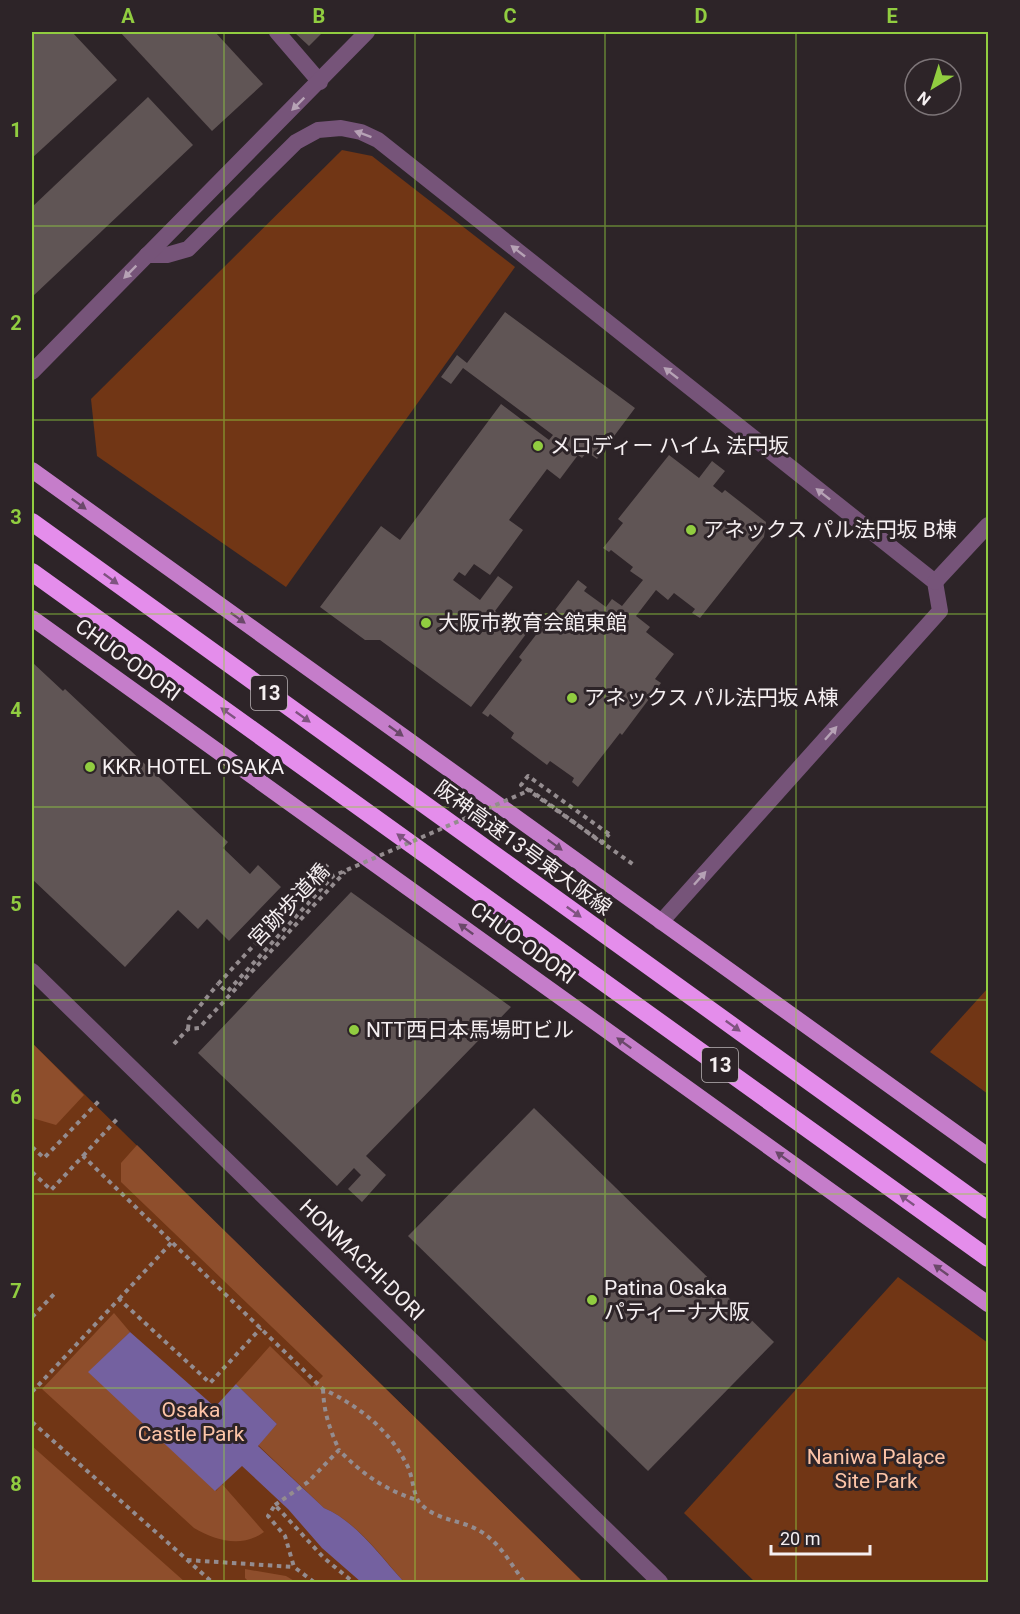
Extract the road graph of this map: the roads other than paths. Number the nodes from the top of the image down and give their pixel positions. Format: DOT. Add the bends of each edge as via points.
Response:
graph roads {
  1 [pos="277,32"];
  2 [pos="368,32"];
  3 [pos="320,82"];
  4 [pos="147,255"];
  5 [pos="32,372"];
  6 [pos="32,470"];
  7 [pos="32,522"];
  8 [pos="988,525"];
  9 [pos="32,572"];
  10 [pos="935,582"];
  11 [pos="32,618"];
  12 [pos="661,922"];
  13 [pos="32,971"];
  14 [pos="988,1156"];
  15 [pos="988,1210"];
  16 [pos="988,1258"];
  17 [pos="988,1304"];
  18 [pos="660,1582"];
  1 -- 3 [label="street"];
  2 -- 3 [label="street"];
  3 -- 4 [label="street, one-way"];
  4 -- 5 [label="street, one-way"];
  10 -- 4 [label="street, one-way" via="378,140 361,132 341,128 318,130 296,142 188,249"];
  6 -- 12 [label="main road, one-way"];
  7 -- 15 [label="highway, 阪神高速13号東大阪線 / 13, one-way"];
  8 -- 10 [label="street"];
  16 -- 9 [label="highway, 13, one-way"];
  12 -- 10 [label="street, one-way" via="940,611"];
  17 -- 11 [label="main road, CHUO-ODORI, one-way"];
  12 -- 14 [label="main road"];
  13 -- 18 [label="street, HONMACHI-DORI"];
}
